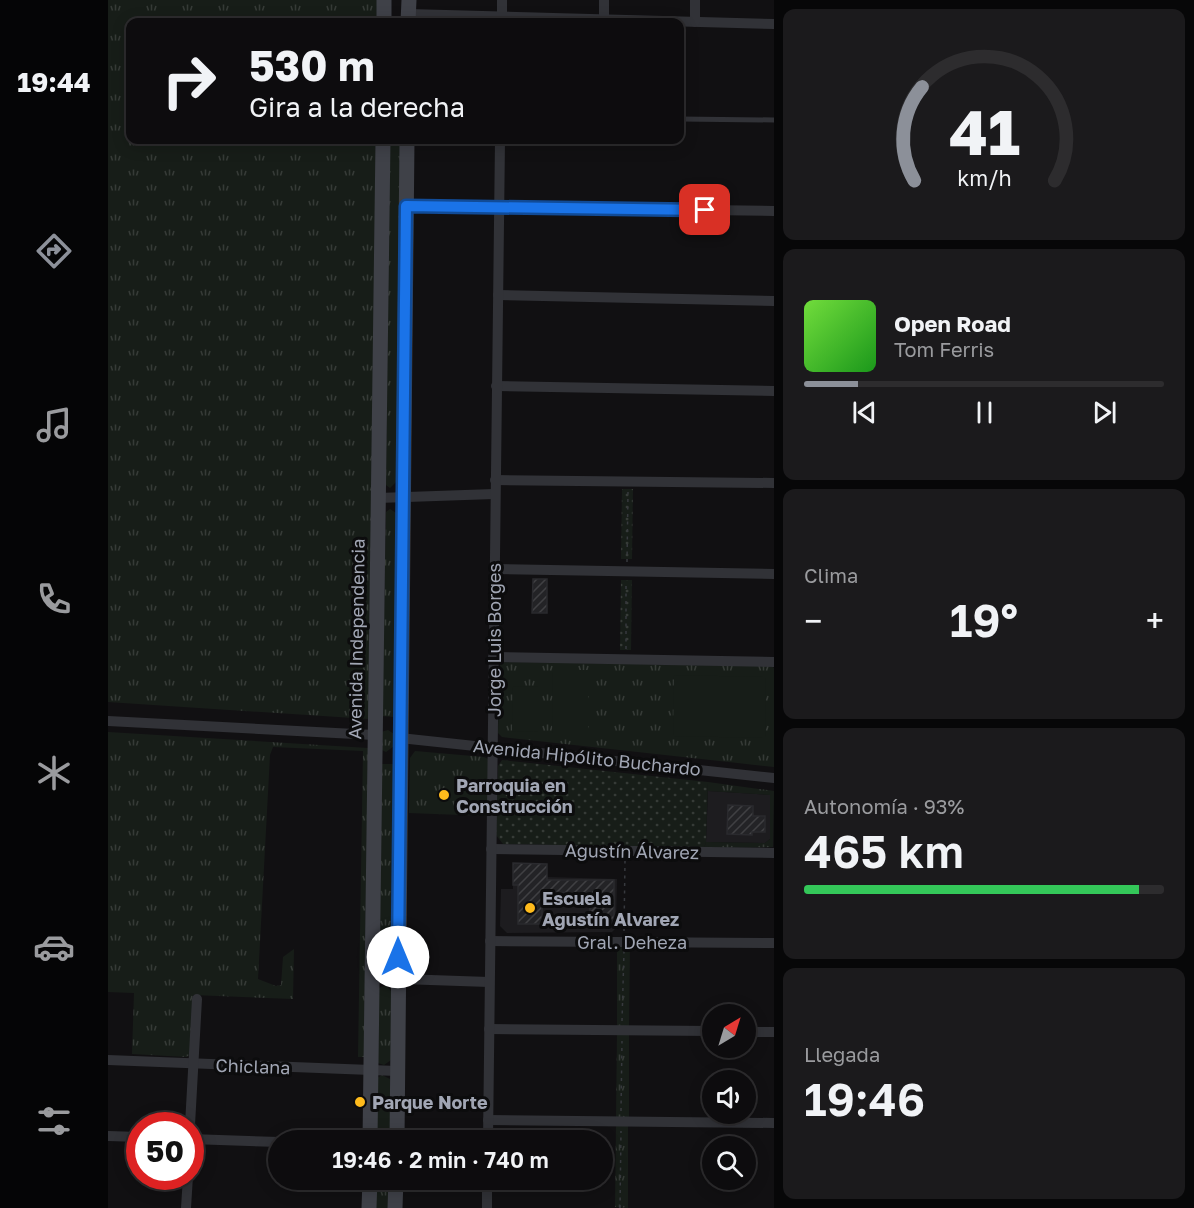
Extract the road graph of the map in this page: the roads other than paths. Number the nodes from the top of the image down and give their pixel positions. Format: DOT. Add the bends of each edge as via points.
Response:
graph roads {
  1 [pos="384,0"];
  2 [pos="502,0"];
  3 [pos="604,0"];
  4 [pos="695,0"];
  5 [pos="409,12"];
  6 [pos="384,18"];
  7 [pos="479,18"];
  8 [pos="502,18"];
  9 [pos="604,18"];
  10 [pos="684,22"];
  11 [pos="695,22"];
  12 [pos="774,24"];
  13 [pos="684,119"];
  14 [pos="774,120"];
  15 [pos="383,144"];
  16 [pos="407,144"];
  17 [pos="500,144"];
  18 [pos="406,206"];
  19 [pos="499,207"];
  20 [pos="774,211"];
  21 [pos="498,295"];
  22 [pos="774,301"];
  23 [pos="496,386"];
  24 [pos="774,391"];
  25 [pos="495,480"];
  26 [pos="774,483"];
  27 [pos="494,494"];
  28 [pos="402,497"];
  29 [pos="378,498"];
  30 [pos="495,569"];
  31 [pos="774,574"];
  32 [pos="493,657"];
  33 [pos="774,662"];
  34 [pos="108,721"];
  35 [pos="374,732"];
  36 [pos="400,733"];
  37 [pos="494,747"];
  38 [pos="374,753"];
  39 [pos="400,754"];
  40 [pos="774,778"];
  41 [pos="491,849"];
  42 [pos="774,853"];
  43 [pos="490,941"];
  44 [pos="774,943"];
  45 [pos="372,978"];
  46 [pos="398,979"];
  47 [pos="489,982"];
  48 [pos="197,999"];
  49 [pos="489,1029"];
  50 [pos="702,1031"];
  51 [pos="756,1032"];
  52 [pos="774,1032"];
  53 [pos="108,1060"];
  54 [pos="193,1064"];
  55 [pos="370,1069"];
  56 [pos="398,1071"];
  57 [pos="191,1112"];
  58 [pos="488,1120"];
  59 [pos="774,1123"];
  60 [pos="370,1130"];
  61 [pos="397,1130"];
  62 [pos="488,1130"];
  63 [pos="108,1136"];
  64 [pos="126,1137"];
  65 [pos="204,1139"];
  66 [pos="268,1142"];
  67 [pos="187,1190"];
  68 [pos="370,1190"];
  69 [pos="396,1190"];
  70 [pos="487,1190"];
  71 [pos="186,1208"];
  72 [pos="369,1208"];
  73 [pos="395,1208"];
  74 [pos="487,1208"];
  1 -- 6 [label="main road"];
  2 -- 8 [label="street"];
  3 -- 9 [label="street"];
  4 -- 11 [label="street"];
  5 -- 7 [label="street"];
  10 -- 11 [label="street"];
  11 -- 12 [label="street"];
  13 -- 14 [label="lane"];
  15 -- 29 [label="main road, Avenida Independencia"];
  16 -- 18 [label="main road"];
  17 -- 19 [label="street, Jorge Luis Borges"];
  18 -- 19 [label="street"];
  18 -- 28 [label="main road"];
  19 -- 20 [label="street"];
  19 -- 21 [label="street, Jorge Luis Borges"];
  21 -- 22 [label="street"];
  21 -- 23 [label="street, Jorge Luis Borges"];
  23 -- 24 [label="street"];
  23 -- 25 [label="street, Jorge Luis Borges"];
  25 -- 26 [label="street"];
  25 -- 27 [label="street, Jorge Luis Borges"];
  27 -- 28 [label="street"];
  27 -- 30 [label="street, Jorge Luis Borges"];
  28 -- 29 [label="street"];
  28 -- 36 [label="main road"];
  29 -- 35 [label="main road, Avenida Independencia"];
  30 -- 31 [label="street"];
  30 -- 32 [label="street, Jorge Luis Borges"];
  32 -- 33 [label="street"];
  32 -- 37 [label="street, Jorge Luis Borges"];
  34 -- 35 [label="street"];
  35 -- 36 [label="main road" via="387,722"];
  35 -- 38 [label="main road, Avenida Independencia"];
  36 -- 37 [label="street, Avenida Hipólito Buchardo"];
  36 -- 39 [label="main road"];
  37 -- 40 [label="street, Avenida Hipólito Buchardo"];
  37 -- 41 [label="street, Jorge Luis Borges"];
  38 -- 39 [label="main road" via="385,758"];
  38 -- 45 [label="main road, Avenida Independencia"];
  39 -- 46 [label="main road"];
  41 -- 42 [label="street, Agustín Álvarez"];
  41 -- 43 [label="street, Jorge Luis Borges"];
  43 -- 44 [label="street, Gral. Deheza"];
  43 -- 47 [label="street, Jorge Luis Borges"];
  45 -- 46 [label="street"];
  45 -- 55 [label="main road, Avenida Independencia"];
  46 -- 47 [label="street"];
  46 -- 56 [label="main road"];
  47 -- 49 [label="street, Jorge Luis Borges"];
  48 -- 54 [label="street"];
  49 -- 50 [label="street"];
  49 -- 58 [label="street, Jorge Luis Borges"];
  51 -- 52 [label="street"];
  53 -- 54 [label="street, Chiclana"];
  54 -- 55 [label="street, Chiclana"];
  54 -- 57 [label="street"];
  55 -- 56 [label="street, Chiclana"];
  55 -- 60 [label="main road, Avenida Independencia"];
  56 -- 61 [label="main road"];
  58 -- 59 [label="street"];
  58 -- 62 [label="street, Jorge Luis Borges"];
  63 -- 64 [label="street"];
  65 -- 66 [label="street"];
  67 -- 71 [label="street"];
  68 -- 72 [label="main road"];
  69 -- 73 [label="main road"];
  70 -- 74 [label="street"];
}
